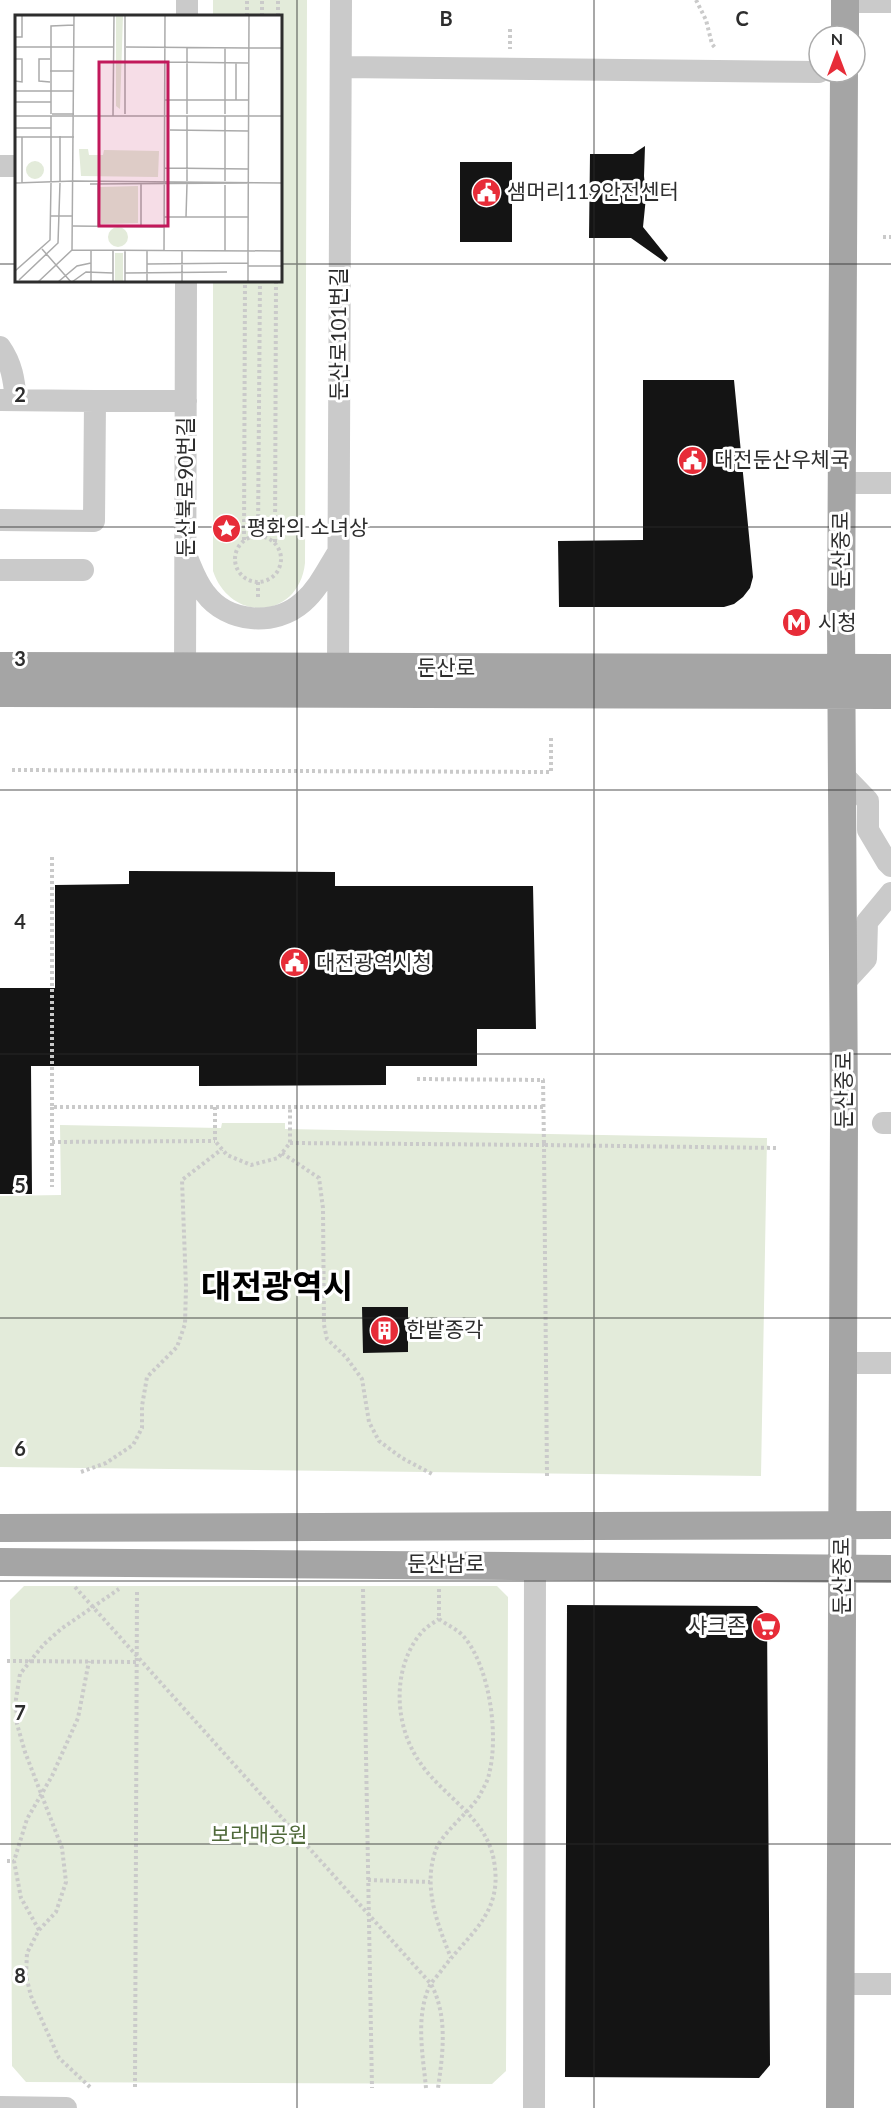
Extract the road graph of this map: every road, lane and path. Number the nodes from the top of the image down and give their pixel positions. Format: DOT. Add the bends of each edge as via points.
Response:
graph roads {
  1 [pos="341,0"];
  2 [pos="696,0"];
  3 [pos="845,1"];
  4 [pos="891,2"];
  5 [pos="845,24"];
  6 [pos="722,52"];
  7 [pos="340,67"];
  8 [pos="807,72"];
  9 [pos="844,84"];
  10 [pos="0,165"];
  11 [pos="15,166"];
  12 [pos="883,237"];
  13 [pos="891,237"];
  14 [pos="186,282"];
  15 [pos="245,282"];
  16 [pos="260,282"];
  17 [pos="276,282"];
  18 [pos="0,347"];
  19 [pos="8,400"];
  20 [pos="95,401"];
  21 [pos="186,401"];
  22 [pos="842,483"];
  23 [pos="891,483"];
  24 [pos="0,520"];
  25 [pos="258,535"];
  26 [pos="244,540"];
  27 [pos="275,542"];
  28 [pos="338,552"];
  29 [pos="186,555"];
  30 [pos="0,570"];
  31 [pos="83,570"];
  32 [pos="0,666"];
  33 [pos="338,668"];
  34 [pos="891,668"];
  35 [pos="185,680"];
  36 [pos="841,682"];
  37 [pos="0,693"];
  38 [pos="891,696"];
  39 [pos="551,738"];
  40 [pos="12,770"];
  41 [pos="842,774"];
  42 [pos="52,857"];
  43 [pos="891,866"];
  44 [pos="891,893"];
  45 [pos="843,984"];
  46 [pos="417,1079"];
  47 [pos="52,1107"];
  48 [pos="215,1107"];
  49 [pos="290,1107"];
  50 [pos="543,1107"];
  51 [pos="215,1141"];
  52 [pos="52,1142"];
  53 [pos="290,1143"];
  54 [pos="544,1145"];
  55 [pos="778,1148"];
  56 [pos="222,1149"];
  57 [pos="282,1153"];
  58 [pos="52,1187"];
  59 [pos="843,1363"];
  60 [pos="891,1363"];
  61 [pos="81,1472"];
  62 [pos="434,1475"];
  63 [pos="547,1476"];
  64 [pos="891,1526"];
  65 [pos="842,1527"];
  66 [pos="0,1528"];
  67 [pos="0,1562"];
  68 [pos="535,1565"];
  69 [pos="842,1567"];
  70 [pos="891,1569"];
  71 [pos="71,1582"];
  72 [pos="137,1582"];
  73 [pos="363,1582"];
  74 [pos="439,1582"];
  75 [pos="120,1588"];
  76 [pos="94,1608"];
  77 [pos="439,1619"];
  78 [pos="136,1655"];
  79 [pos="7,1660"];
  80 [pos="30,1660"];
  81 [pos="89,1661"];
  82 [pos="138,1662"];
  83 [pos="41,1794"];
  84 [pos="466,1811"];
  85 [pos="7,1861"];
  86 [pos="14,1861"];
  87 [pos="368,1880"];
  88 [pos="430,1882"];
  89 [pos="369,1917"];
  90 [pos="39,1930"];
  91 [pos="451,1958"];
  92 [pos="431,1984"];
  93 [pos="840,1984"];
  94 [pos="891,1984"];
  95 [pos="90,2087"];
  96 [pos="135,2087"];
  97 [pos="372,2088"];
  98 [pos="426,2088"];
  99 [pos="438,2088"];
  100 [pos="0,2107"];
  101 [pos="66,2108"];
  102 [pos="534,2108"];
  103 [pos="840,2108"];
  1 -- 7 [label="street, 둔산로101번길"];
  2 -- 6 [label="path" via="712,44"];
  3 -- 4 [label="street"];
  3 -- 5 [label="main road"];
  7 -- 8 [label="street"];
  7 -- 28 [label="street, 둔산로101번길"];
  9 -- 22 [label="main road, 둔산중로"];
  10 -- 11 [label="street"];
  12 -- 13 [label="path"];
  14 -- 21 [label="street, 둔산북로90번길"];
  15 -- 26 [label="path"];
  16 -- 25 [label="path"];
  17 -- 27 [label="path"];
  18 -- 19 [label="street" via="14,380"];
  19 -- 20 [label="street"];
  20 -- 21 [label="street"];
  20 -- 24 [label="street" via="94,521"];
  21 -- 29 [label="street, 둔산북로90번길"];
  22 -- 23 [label="street"];
  22 -- 36 [label="main road, 둔산중로"];
  25 -- 26 [label="path"];
  25 -- 27 [label="path"];
  26 -- 27 [label="path" via="236,552 236,566 244,578 258,582 279,571 282,556"];
  28 -- 29 [label="street" via="302,603 282,615 259,619 220,608 195,577"];
  28 -- 33 [label="street, 둔산로101번길"];
  29 -- 35 [label="street, 둔산북로90번길"];
  30 -- 31 [label="street"];
  32 -- 35 [label="main road, 둔산로"];
  33 -- 35 [label="main road, 둔산로"];
  33 -- 36 [label="main road, 둔산로"];
  34 -- 36 [label="main road, 둔산로"];
  35 -- 36 [label="main road, 둔산로"];
  35 -- 37 [label="main road, 둔산로"];
  36 -- 38 [label="main road, 둔산로"];
  36 -- 41 [label="main road, 둔산중로"];
  39 -- 40 [label="path" via="551,772"];
  41 -- 43 [label="street" via="868,801 868,830"];
  41 -- 45 [label="main road, 둔산중로"];
  42 -- 47 [label="path"];
  44 -- 45 [label="street" via="867,922 866,959"];
  45 -- 59 [label="main road, 둔산중로"];
  46 -- 50 [label="path" via="543,1080"];
  47 -- 48 [label="path"];
  47 -- 52 [label="path"];
  48 -- 49 [label="path"];
  48 -- 51 [label="path"];
  49 -- 50 [label="path"];
  49 -- 53 [label="path"];
  50 -- 54 [label="path"];
  51 -- 52 [label="path"];
  51 -- 56 [label="path"];
  52 -- 58 [label="path"];
  53 -- 54 [label="path"];
  53 -- 57 [label="path"];
  54 -- 55 [label="path"];
  54 -- 63 [label="path"];
  56 -- 57 [label="path" via="251,1165 278,1158"];
  56 -- 61 [label="path" via="182,1180 185,1324 177,1347 147,1377 142,1428 133,1445 106,1463"];
  57 -- 62 [label="path" via="319,1178 327,1340 362,1379 369,1422 379,1441"];
  59 -- 60 [label="street"];
  59 -- 65 [label="main road, 둔산중로"];
  64 -- 65 [label="main road, 둔산남로"];
  65 -- 66 [label="main road, 둔산남로"];
  65 -- 69 [label="main road, 둔산중로"];
  67 -- 68 [label="main road, 둔산남로"];
  68 -- 69 [label="main road, 둔산남로"];
  68 -- 102 [label="street"];
  69 -- 70 [label="main road, 둔산남로"];
  69 -- 93 [label="main road, 둔산중로"];
  71 -- 76 [label="path"];
  72 -- 78 [label="path"];
  73 -- 87 [label="path"];
  74 -- 77 [label="path"];
  75 -- 76 [label="path"];
  76 -- 78 [label="path"];
  76 -- 80 [label="path" via="61,1629"];
  77 -- 84 [label="path" via="464,1636 476,1656 492,1714 489,1775"];
  77 -- 84 [label="path" via="423,1631 405,1661 400,1705 404,1728 422,1765"];
  78 -- 82 [label="path"];
  78 -- 89 [label="path"];
  79 -- 80 [label="path"];
  80 -- 81 [label="path"];
  80 -- 83 [label="path" via="21,1674 17,1724"];
  81 -- 82 [label="path"];
  81 -- 83 [label="path" via="78,1718"];
  82 -- 96 [label="path"];
  83 -- 86 [label="path" via="27,1819"];
  83 -- 90 [label="path" via="62,1848 66,1882 56,1912"];
  84 -- 88 [label="path" via="435,1850"];
  84 -- 91 [label="path" via="488,1844 494,1861 495,1888 490,1909"];
  85 -- 86 [label="path"];
  86 -- 90 [label="path" via="21,1898"];
  87 -- 88 [label="path"];
  87 -- 89 [label="path"];
  88 -- 91 [label="path" via="436,1919"];
  89 -- 92 [label="path"];
  89 -- 97 [label="path"];
  90 -- 95 [label="path" via="27,1953 26,1976 31,1996 59,2058"];
  91 -- 92 [label="path"];
  92 -- 98 [label="path" via="421,2028"];
  92 -- 99 [label="path" via="439,1999 444,2046"];
  93 -- 94 [label="street"];
  93 -- 103 [label="main road, 둔산중로"];
  100 -- 101 [label="street"];
}
